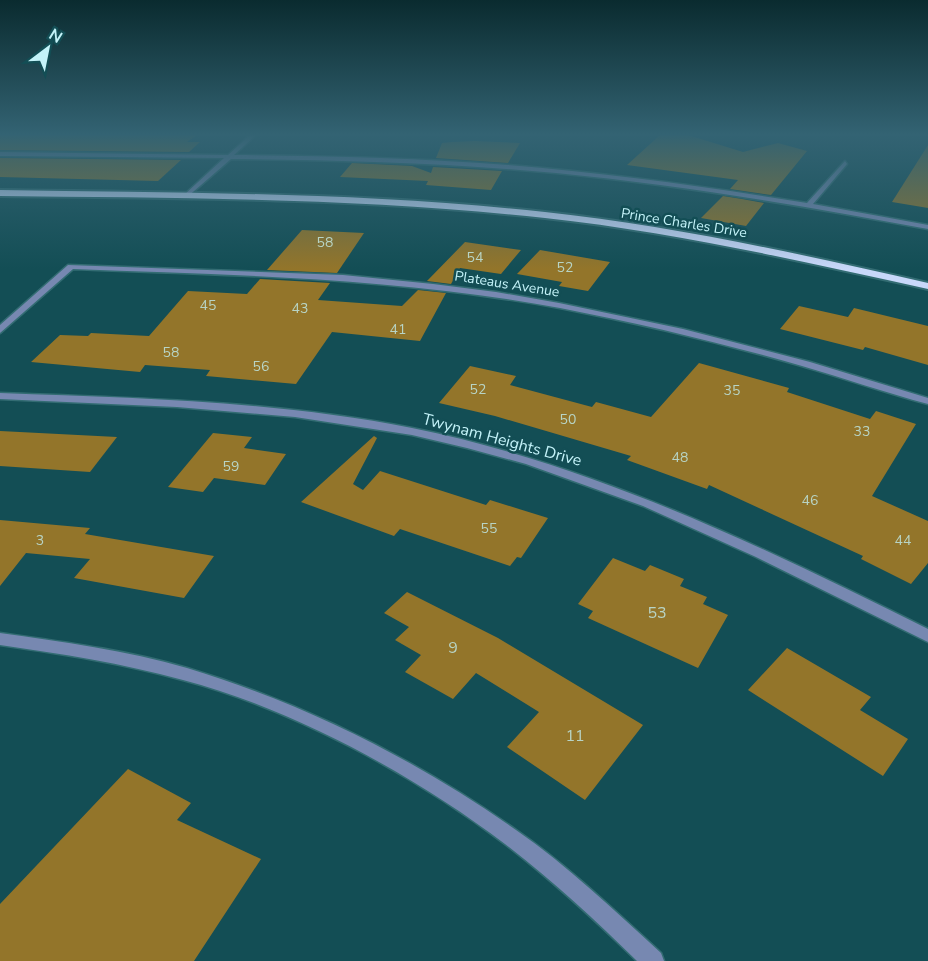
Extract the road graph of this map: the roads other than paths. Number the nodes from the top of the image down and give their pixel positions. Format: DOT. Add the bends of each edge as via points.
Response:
graph roads {
  1 [pos="203,180"];
  2 [pos="612,180"];
  3 [pos="831,180"];
  4 [pos="0,193"];
  5 [pos="186,196"];
  6 [pos="808,206"];
  7 [pos="928,227"];
  8 [pos="928,286"];
  9 [pos="0,330"];
  10 [pos="0,396"];
  11 [pos="928,401"];
  12 [pos="928,636"];
  13 [pos="0,639"];
  14 [pos="654,961"];
  1 -- 5 [label="street"];
  2 -- 6 [label="street"];
  3 -- 6 [label="street"];
  4 -- 5 [label="highway, Prince Charles Drive"];
  5 -- 8 [label="highway, Prince Charles Drive" via="402,203 544,215 656,230"];
  6 -- 7 [label="street"];
  9 -- 11 [label="street, Plateaus Avenue" via="71,267 321,277 494,294 679,330"];
  10 -- 12 [label="street, Twynam Heights Drive" via="153,401 258,410 374,425 469,444 560,471 688,521"];
  13 -- 14 [label="street" via="97,652 182,672 265,699 345,734 433,783 521,843"];
}
